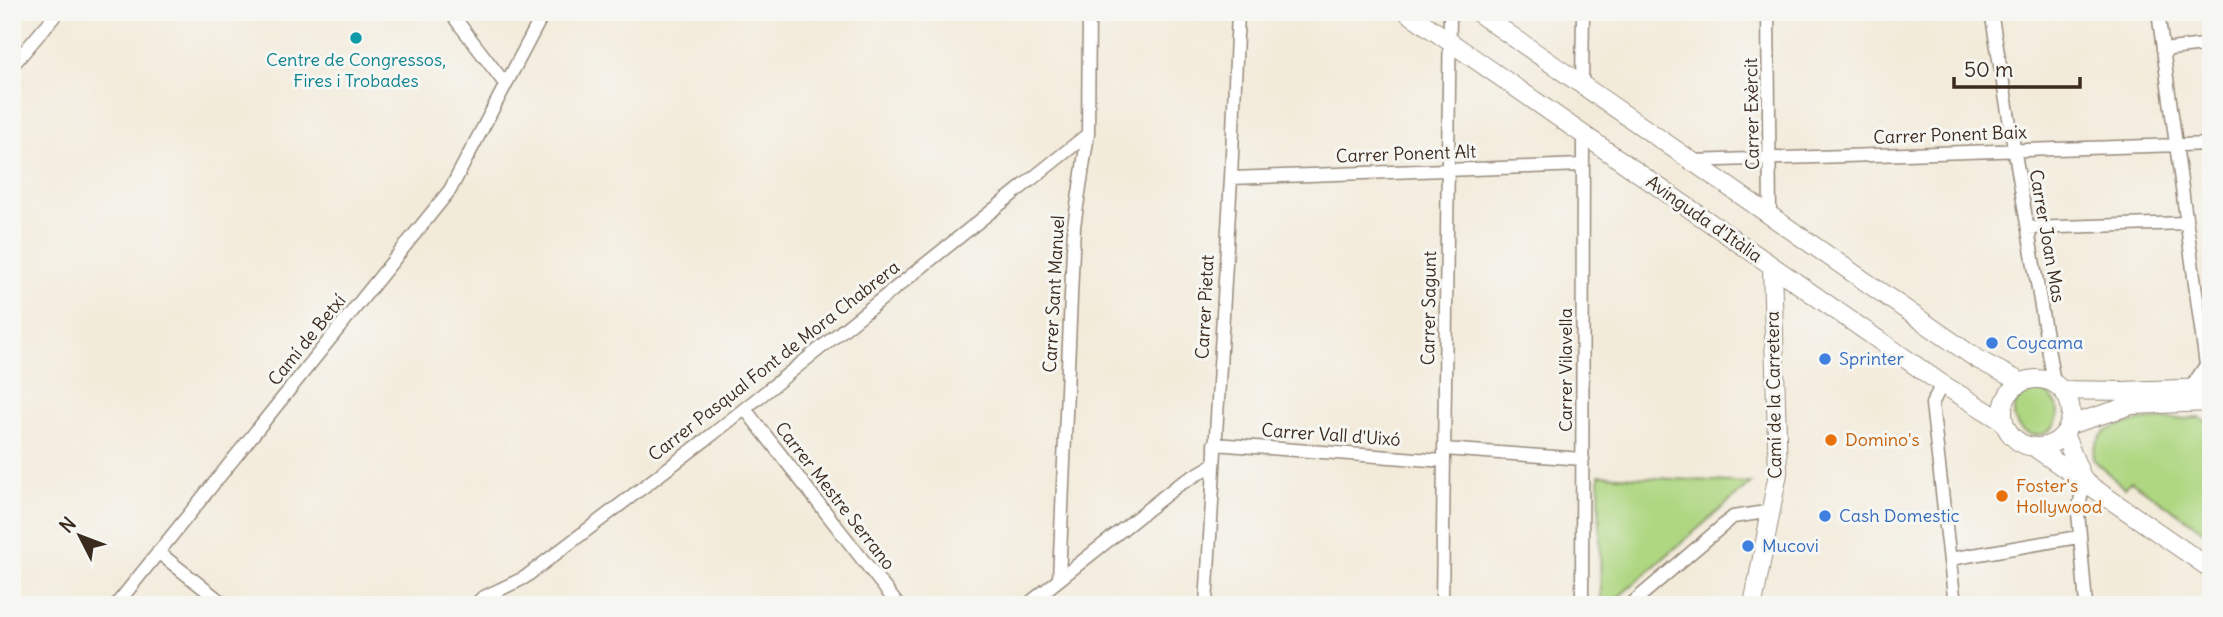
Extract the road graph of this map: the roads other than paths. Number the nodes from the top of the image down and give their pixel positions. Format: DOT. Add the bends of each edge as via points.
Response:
graph roads {
  1 [pos="58,12"];
  2 [pos="450,12"];
  3 [pos="544,12"];
  4 [pos="1089,12"];
  5 [pos="1238,12"];
  6 [pos="1406,12"];
  7 [pos="1450,12"];
  8 [pos="1477,12"];
  9 [pos="1583,12"];
  10 [pos="1768,12"];
  11 [pos="1991,12"];
  12 [pos="2158,12"];
  13 [pos="1449,42"];
  14 [pos="2211,44"];
  15 [pos="2163,50"];
  16 [pos="12,66"];
  17 [pos="506,85"];
  18 [pos="1582,85"];
  19 [pos="1088,134"];
  20 [pos="1583,135"];
  21 [pos="2211,144"];
  22 [pos="2176,146"];
  23 [pos="2014,151"];
  24 [pos="1771,159"];
  25 [pos="1691,161"];
  26 [pos="1583,165"];
  27 [pos="1448,170"];
  28 [pos="1231,178"];
  29 [pos="1770,215"];
  30 [pos="2186,223"];
  31 [pos="2028,229"];
  32 [pos="1772,266"];
  33 [pos="2021,382"];
  34 [pos="1942,384"];
  35 [pos="2058,386"];
  36 [pos="2211,388"];
  37 [pos="2190,389"];
  38 [pos="2211,402"];
  39 [pos="745,409"];
  40 [pos="2004,422"];
  41 [pos="2066,430"];
  42 [pos="1214,444"];
  43 [pos="2034,447"];
  44 [pos="1444,455"];
  45 [pos="1583,459"];
  46 [pos="1213,465"];
  47 [pos="2084,482"];
  48 [pos="1772,511"];
  49 [pos="2078,537"];
  50 [pos="158,552"];
  51 [pos="1950,559"];
  52 [pos="2211,569"];
  53 [pos="1059,579"];
  54 [pos="116,605"];
  55 [pos="225,605"];
  56 [pos="475,605"];
  57 [pos="898,605"];
  58 [pos="1027,605"];
  59 [pos="1206,605"];
  60 [pos="1442,605"];
  61 [pos="1582,605"];
  62 [pos="1630,605"];
  63 [pos="1753,605"];
  64 [pos="1955,605"];
  65 [pos="2086,605"];
  1 -- 16 [label="street"];
  2 -- 17 [label="street"];
  3 -- 17 [label="street, Camí de Betxí"];
  4 -- 19 [label="street, Carrer Sant Manuel"];
  5 -- 28 [label="street, Carrer Pietat"];
  6 -- 13 [label="main road, Avinguda d'Itàlia"];
  7 -- 13 [label="street, Carrer Sagunt"];
  8 -- 18 [label="main road"];
  9 -- 18 [label="street"];
  10 -- 24 [label="street, Carrer Exèrcit"];
  11 -- 23 [label="street, Carrer Joan Mas"];
  12 -- 15 [label="street"];
  13 -- 20 [label="main road, Avinguda d'Itàlia"];
  13 -- 27 [label="street, Carrer Sagunt"];
  14 -- 15 [label="street"];
  15 -- 22 [label="street"];
  17 -- 50 [label="street, Camí de Betxí" via="450,190"];
  18 -- 25 [label="main road"];
  19 -- 39 [label="street, Carrer Pasqual Font de Mora Chabrera"];
  19 -- 53 [label="street, Carrer Sant Manuel" via="1074,226"];
  20 -- 26 [label="street, Carrer Vilavella"];
  20 -- 32 [label="main road, Avinguda d'Itàlia"];
  21 -- 22 [label="street, Carrer Ponent Baix"];
  22 -- 23 [label="street, Carrer Ponent Baix"];
  22 -- 30 [label="street"];
  23 -- 24 [label="street, Carrer Ponent Baix"];
  23 -- 31 [label="street, Carrer Joan Mas"];
  24 -- 25 [label="street, Carrer Ponent Baix"];
  24 -- 29 [label="street, Carrer Exèrcit"];
  25 -- 29 [label="main road"];
  26 -- 27 [label="street, Carrer Ponent Alt"];
  26 -- 45 [label="street, Carrer Vilavella"];
  27 -- 28 [label="street, Carrer Ponent Alt"];
  27 -- 44 [label="street, Carrer Sagunt"];
  28 -- 42 [label="street, Carrer Pietat"];
  29 -- 33 [label="main road" via="1977,359"];
  30 -- 31 [label="street"];
  30 -- 37 [label="street" via="2206,365"];
  31 -- 35 [label="street, Carrer Joan Mas"];
  32 -- 34 [label="main road, Avinguda d'Itàlia"];
  32 -- 48 [label="main road, Camí de la Carretera" via="1778,473"];
  33 -- 35 [label="main road" via="2043,379"];
  33 -- 40 [label="main road" via="2005,399"];
  34 -- 40 [label="main road, Avinguda d'Itàlia"];
  34 -- 51 [label="street" via="1932,404"];
  35 -- 37 [label="main road" via="2122,391"];
  35 -- 41 [label="main road" via="2071,407"];
  36 -- 37 [label="main road"];
  38 -- 41 [label="main road" via="2132,405"];
  39 -- 56 [label="street, Carrer Pasqual Font de Mora Chabrera" via="524,578"];
  39 -- 57 [label="street, Carrer Mestre Serrano"];
  40 -- 43 [label="main road" via="2015,440"];
  41 -- 43 [label="main road" via="2056,442"];
  41 -- 47 [label="main road"];
  42 -- 44 [label="street, Carrer Vall d'Uixó"];
  42 -- 46 [label="street, Carrer Pietat"];
  43 -- 47 [label="main road"];
  44 -- 45 [label="street, Carrer Vall d'Uixó"];
  44 -- 60 [label="street, Carrer Sagunt"];
  45 -- 61 [label="street, Carrer Vilavella"];
  46 -- 53 [label="street" via="1177,486"];
  46 -- 59 [label="street, Carrer Pietat"];
  47 -- 49 [label="street"];
  47 -- 52 [label="main road"];
  48 -- 62 [label="street" via="1733,517"];
  48 -- 63 [label="main road, Camí de la Carretera"];
  49 -- 51 [label="street"];
  49 -- 65 [label="street"];
  50 -- 54 [label="street, Camí de Betxí"];
  50 -- 55 [label="street"];
  51 -- 64 [label="street"];
  53 -- 58 [label="street"];
}
